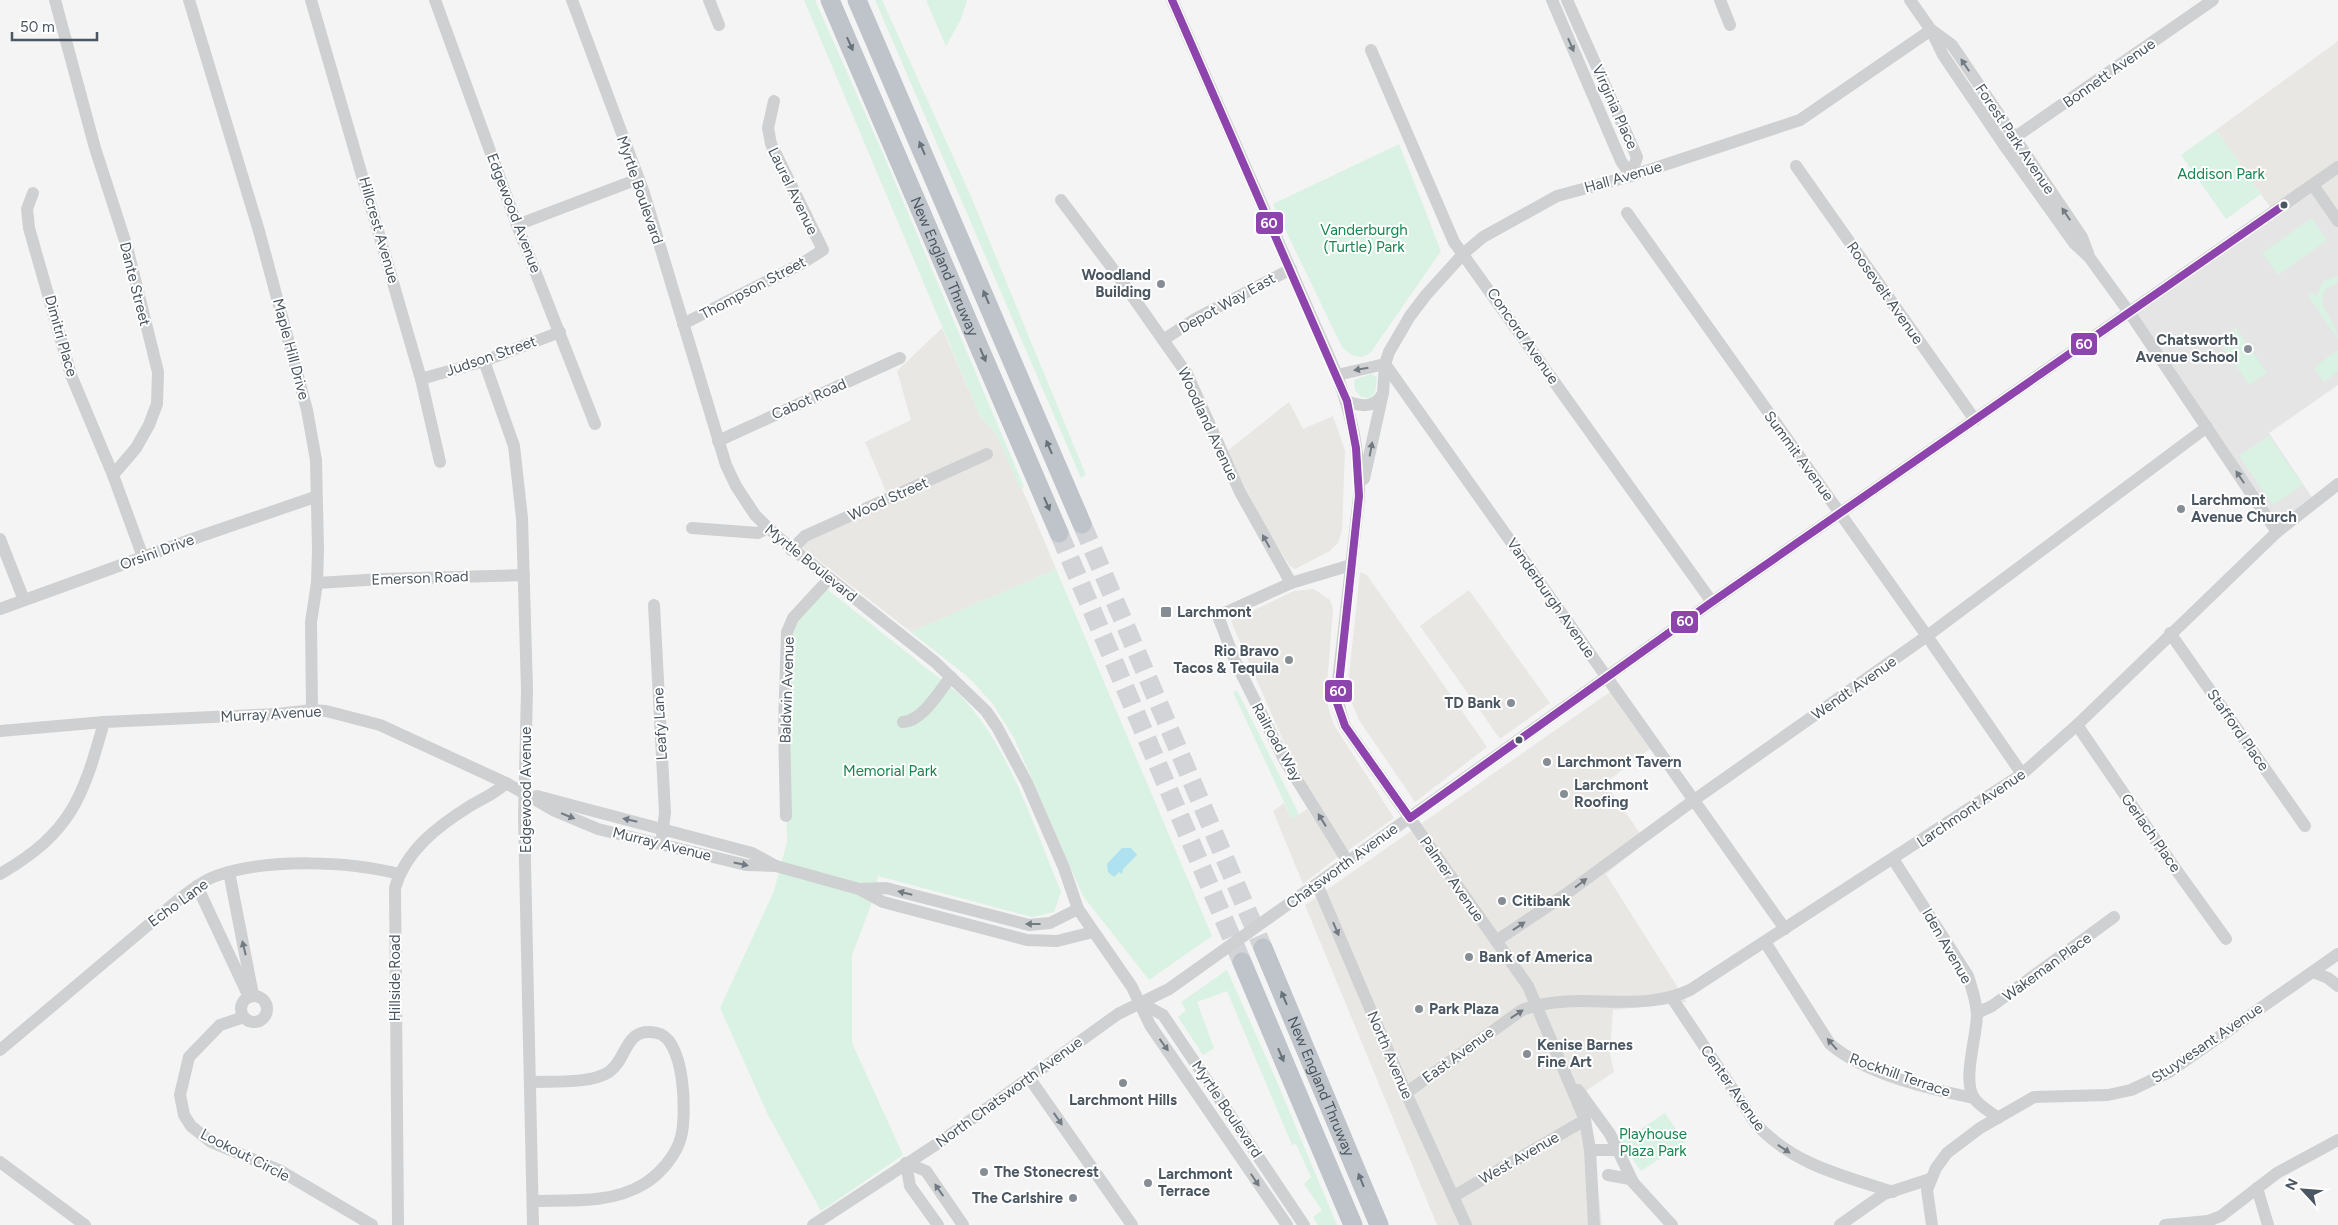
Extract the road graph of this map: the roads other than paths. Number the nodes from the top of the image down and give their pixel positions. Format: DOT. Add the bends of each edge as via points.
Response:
graph roads {
  1 [pos="55,0"];
  2 [pos="189,0"];
  3 [pos="312,0"];
  4 [pos="435,0"];
  5 [pos="572,0"];
  6 [pos="709,0"];
  7 [pos="830,0"];
  8 [pos="857,0"];
  9 [pos="1172,0"];
  10 [pos="1552,0"];
  11 [pos="1568,0"];
  12 [pos="1720,0"];
  13 [pos="1910,0"];
  14 [pos="2213,0"];
  15 [pos="719,25"];
  16 [pos="1730,25"];
  17 [pos="1931,30"];
  18 [pos="1371,50"];
  19 [pos="774,101"];
  20 [pos="2015,138"];
  21 [pos="2004,145"];
  22 [pos="1796,166"];
  23 [pos="2338,167"];
  24 [pos="1631,176"];
  25 [pos="638,179"];
  26 [pos="2313,185"];
  27 [pos="33,193"];
  28 [pos="1061,200"];
  29 [pos="1627,213"];
  30 [pos="2338,221"];
  31 [pos="516,225"];
  32 [pos="822,250"];
  33 [pos="1464,253"];
  34 [pos="2089,257"];
  35 [pos="1291,269"];
  36 [pos="2130,312"];
  37 [pos="683,324"];
  38 [pos="560,332"];
  39 [pos="1164,340"];
  40 [pos="900,358"];
  41 [pos="484,361"];
  42 [pos="1385,364"];
  43 [pos="1338,375"];
  44 [pos="421,379"];
  45 [pos="1383,393"];
  46 [pos="1347,400"];
  47 [pos="1975,420"];
  48 [pos="595,424"];
  49 [pos="2206,427"];
  50 [pos="718,441"];
  51 [pos="987,454"];
  52 [pos="440,462"];
  53 [pos="113,475"];
  54 [pos="2338,484"];
  55 [pos="1359,496"];
  56 [pos="315,497"];
  57 [pos="1840,513"];
  58 [pos="1082,524"];
  59 [pos="692,528"];
  60 [pos="767,528"];
  61 [pos="2277,532"];
  62 [pos="1059,534"];
  63 [pos="0,539"];
  64 [pos="791,550"];
  65 [pos="143,557"];
  66 [pos="1351,565"];
  67 [pos="524,575"];
  68 [pos="829,578"];
  69 [pos="317,583"];
  70 [pos="1291,583"];
  71 [pos="24,600"];
  72 [pos="1712,602"];
  73 [pos="654,605"];
  74 [pos="0,609"];
  75 [pos="2170,634"];
  76 [pos="1927,636"];
  77 [pos="951,677"];
  78 [pos="1608,678"];
  79 [pos="312,710"];
  80 [pos="104,722"];
  81 [pos="903,722"];
  82 [pos="2077,725"];
  83 [pos="0,732"];
  84 [pos="2022,774"];
  85 [pos="506,783"];
  86 [pos="524,794"];
  87 [pos="1694,800"];
  88 [pos="786,816"];
  89 [pos="1410,818"];
  90 [pos="2305,826"];
  91 [pos="664,828"];
  92 [pos="660,843"];
  93 [pos="1893,860"];
  94 [pos="1348,862"];
  95 [pos="776,866"];
  96 [pos="229,872"];
  97 [pos="0,874"];
  98 [pos="399,874"];
  99 [pos="1317,884"];
  100 [pos="197,886"];
  101 [pos="859,889"];
  102 [pos="1078,909"];
  103 [pos="2114,917"];
  104 [pos="1785,929"];
  105 [pos="1093,932"];
  106 [pos="2226,939"];
  107 [pos="1496,941"];
  108 [pos="1765,942"];
  109 [pos="1262,948"];
  110 [pos="2338,954"];
  111 [pos="1242,962"];
  112 [pos="1207,963"];
  113 [pos="2313,972"];
  114 [pos="2338,986"];
  115 [pos="251,996"];
  116 [pos="1672,998"];
  117 [pos="1141,1003"];
  118 [pos="1537,1004"];
  119 [pos="1977,1013"];
  120 [pos="244,1017"];
  121 [pos="0,1050"];
  122 [pos="1569,1078"];
  123 [pos="1030,1079"];
  124 [pos="530,1082"];
  125 [pos="1406,1093"];
  126 [pos="1974,1098"];
  127 [pos="1998,1118"];
  128 [pos="1585,1120"];
  129 [pos="2338,1140"];
  130 [pos="1590,1150"];
  131 [pos="1619,1153"];
  132 [pos="0,1162"];
  133 [pos="906,1163"];
  134 [pos="1608,1175"];
  135 [pos="1930,1179"];
  136 [pos="1632,1182"];
  137 [pos="1592,1184"];
  138 [pos="2257,1188"];
  139 [pos="1893,1192"];
  140 [pos="1454,1196"];
  141 [pos="533,1201"];
  142 [pos="84,1225"];
  143 [pos="372,1225"];
  144 [pos="398,1225"];
  145 [pos="533,1225"];
  146 [pos="813,1225"];
  147 [pos="938,1225"];
  148 [pos="963,1225"];
  149 [pos="1132,1225"];
  150 [pos="1287,1225"];
  151 [pos="1304,1225"];
  152 [pos="1353,1225"];
  153 [pos="1379,1225"];
  154 [pos="1466,1225"];
  155 [pos="1594,1225"];
  156 [pos="1672,1225"];
  157 [pos="1840,1225"];
  158 [pos="1932,1225"];
  159 [pos="2166,1225"];
  160 [pos="2268,1225"];
  1 -- 53 [label="street, Dante Street" via="95,148 127,247 158,372 157,404 149,425 136,448"];
  2 -- 56 [label="street, Maple Hill Drive" via="259,231 307,410 316,460"];
  3 -- 44 [label="street, Hillcrest Avenue"];
  4 -- 31 [label="street, Edgewood Avenue"];
  5 -- 25 [label="street, Myrtle Boulevard"];
  6 -- 15 [label="street"];
  7 -- 62 [label="highway, New England Thruway, one-way"];
  58 -- 8 [label="highway, New England Thruway, one-way"];
  9 -- 35 [label="street, Palmer Avenue"];
  10 -- 24 [label="street, Virginia Place, one-way" via="1621,162"];
  11 -- 24 [label="street, Virginia Place" via="1637,157"];
  12 -- 16 [label="street"];
  13 -- 17 [label="street, Forest Park Avenue"];
  14 -- 20 [label="street, Bonnett Avenue"];
  20 -- 17 [label="street, Forest Park Avenue, one-way" via="1952,45"];
  17 -- 21 [label="street, Forest Park Avenue" via="1943,55"];
  17 -- 24 [label="street, Hall Avenue" via="1800,120"];
  18 -- 33 [label="street, Concord Avenue" via="1454,242"];
  19 -- 32 [label="street, Laurel Avenue" via="768,128 770,144"];
  20 -- 21 [label="street, Bonnett Avenue"];
  34 -- 20 [label="street, Forest Park Avenue, one-way" via="2082,237"];
  21 -- 34 [label="street, Forest Park Avenue" via="2074,243"];
  22 -- 47 [label="street, Roosevelt Avenue"];
  23 -- 26 [label="street, Chatsworth Avenue"];
  24 -- 33 [label="street, Hall Avenue" via="1557,196 1483,237"];
  25 -- 31 [label="street"];
  25 -- 37 [label="street, Myrtle Boulevard"];
  26 -- 30 [label="street"];
  26 -- 36 [label="street, Chatsworth Avenue"];
  27 -- 53 [label="street, Dimitri Place" via="27,209 29,228 71,375"];
  28 -- 39 [label="street, Woodland Avenue"];
  29 -- 57 [label="street, Summit Avenue"];
  31 -- 38 [label="street, Edgewood Avenue"];
  32 -- 37 [label="street, Thompson Street"];
  33 -- 42 [label="street, Hall Avenue" via="1410,316"];
  33 -- 72 [label="street, Concord Avenue"];
  34 -- 36 [label="street, Forest Park Avenue"];
  35 -- 39 [label="street, Depot Way East" via="1196,319"];
  35 -- 43 [label="street, Palmer Avenue"];
  36 -- 47 [label="street, Chatsworth Avenue"];
  36 -- 49 [label="street, Forest Park Avenue"];
  37 -- 50 [label="street, Myrtle Boulevard"];
  38 -- 41 [label="street, Judson Street"];
  38 -- 48 [label="street, Edgewood Avenue"];
  70 -- 39 [label="street, Woodland Avenue, one-way" via="1240,492 1187,374"];
  40 -- 50 [label="street, Cabot Road"];
  41 -- 44 [label="street, Judson Street"];
  41 -- 67 [label="street, Edgewood Avenue" via="514,446"];
  42 -- 43 [label="street, one-way"];
  42 -- 45 [label="street, Hall Avenue"];
  42 -- 78 [label="street, Vanderburgh Avenue"];
  43 -- 46 [label="street, Palmer Avenue"];
  44 -- 52 [label="street, Hillcrest Avenue"];
  45 -- 46 [label="street" via="1378,402 1370,406"];
  55 -- 45 [label="street, Hall Avenue, one-way"];
  46 -- 55 [label="street, Palmer Avenue" via="1360,471"];
  47 -- 57 [label="street, Chatsworth Avenue"];
  61 -- 49 [label="street, Forest Park Avenue, one-way"];
  49 -- 76 [label="street, Wendt Avenue"];
  50 -- 60 [label="street, Myrtle Boulevard" via="736,486"];
  51 -- 64 [label="street, Wood Street" via="805,536"];
  53 -- 65 [label="street"];
  54 -- 61 [label="street, Larchmont Avenue"];
  55 -- 66 [label="street, Palmer Avenue"];
  56 -- 65 [label="street, Orsini Drive"];
  56 -- 69 [label="street, Maple Hill Drive"];
  57 -- 72 [label="street, Chatsworth Avenue"];
  57 -- 76 [label="street, Summit Avenue"];
  59 -- 60 [label="street" via="758,533"];
  60 -- 64 [label="street, Myrtle Boulevard"];
  61 -- 75 [label="street, Larchmont Avenue"];
  63 -- 71 [label="street"];
  64 -- 68 [label="street, Myrtle Boulevard"];
  65 -- 71 [label="street, Orsini Drive"];
  66 -- 70 [label="street"];
  66 -- 89 [label="street, Palmer Avenue" via="1337,703 1345,726"];
  67 -- 69 [label="street, Emerson Road"];
  67 -- 86 [label="street, Edgewood Avenue" via="527,690"];
  68 -- 77 [label="street, Myrtle Boulevard"];
  68 -- 88 [label="street, Baldwin Avenue" via="793,618 787,632"];
  69 -- 79 [label="street, Maple Hill Drive" via="311,622"];
  94 -- 70 [label="street, Railroad Way, one-way" via="1284,759 1235,661 1218,616"];
  71 -- 74 [label="street, Orsini Drive"];
  72 -- 78 [label="street, Chatsworth Avenue"];
  73 -- 91 [label="street, Leafy Lane"];
  75 -- 82 [label="street, Larchmont Avenue"];
  75 -- 90 [label="street, Stafford Place"];
  76 -- 84 [label="street, Summit Avenue"];
  76 -- 87 [label="street, Wendt Avenue"];
  77 -- 81 [label="street" via="918,716"];
  77 -- 102 [label="street, Myrtle Boulevard" via="977,701 997,727 1027,783"];
  78 -- 87 [label="street, Vanderburgh Avenue"];
  78 -- 89 [label="street, Chatsworth Avenue"];
  79 -- 80 [label="street, Murray Avenue"];
  79 -- 85 [label="street, Murray Avenue" via="380,725"];
  80 -- 83 [label="street, Murray Avenue"];
  80 -- 97 [label="street" via="84,788 67,819 29,858"];
  82 -- 84 [label="street, Larchmont Avenue"];
  82 -- 106 [label="street, Gerlach Place"];
  84 -- 93 [label="street, Larchmont Avenue"];
  85 -- 86 [label="street, Murray Avenue"];
  85 -- 98 [label="street, Hillside Road" via="495,794 471,805 429,835 407,859"];
  91 -- 86 [label="street, Murray Avenue, one-way"];
  86 -- 92 [label="street, Murray Avenue, one-way" via="598,829"];
  86 -- 124 [label="street, Edgewood Avenue"];
  87 -- 104 [label="street, Vanderburgh Avenue"];
  107 -- 87 [label="street, Wendt Avenue, one-way"];
  89 -- 94 [label="street, Chatsworth Avenue"];
  89 -- 107 [label="street, Palmer Avenue"];
  91 -- 92 [label="street, Leafy Lane"];
  91 -- 95 [label="street, Murray Avenue" via="752,853"];
  92 -- 95 [label="street, Murray Avenue, one-way" via="746,865"];
  93 -- 104 [label="street, Larchmont Avenue"];
  93 -- 119 [label="street, Iden Avenue" via="1968,976"];
  94 -- 99 [label="street, Chatsworth Avenue"];
  95 -- 101 [label="street, Murray Avenue"];
  96 -- 98 [label="street, Echo Lane" via="333,864"];
  96 -- 100 [label="street, Echo Lane"];
  115 -- 96 [label="street, Lookout Circle, one-way"];
  98 -- 144 [label="street, Hillside Road" via="395,888 394,928"];
  99 -- 112 [label="street, Chatsworth Avenue"];
  99 -- 125 [label="street, North Avenue, one-way"];
  100 -- 115 [label="street, Lookout Circle"];
  100 -- 121 [label="street, Echo Lane"];
  102 -- 101 [label="street, Murray Avenue, one-way" via="1050,923 1029,925 886,888"];
  101 -- 105 [label="street, Murray Avenue" via="883,902 1027,940 1057,941"];
  102 -- 105 [label="street, Myrtle Boulevard"];
  103 -- 119 [label="street, Wakeman Place" via="1992,1006"];
  104 -- 108 [label="street, Larchmont Avenue"];
  105 -- 117 [label="street, Myrtle Boulevard"];
  107 -- 118 [label="street, Palmer Avenue"];
  108 -- 116 [label="street, Larchmont Avenue"];
  126 -- 108 [label="street, Rockhill Terrace, one-way" via="1885,1073 1844,1055 1830,1044"];
  153 -- 109 [label="highway, New England Thruway, one-way"];
  110 -- 113 [label="street, Stuyvesant Avenue"];
  111 -- 152 [label="highway, New England Thruway, one-way"];
  112 -- 117 [label="street, North Chatsworth Avenue" via="1169,989"];
  113 -- 114 [label="street"];
  113 -- 127 [label="street, Stuyvesant Avenue" via="2148,1084 2108,1095 2034,1097"];
  115 -- 120 [label="street, Lookout Circle" via="243,1002"];
  115 -- 120 [label="street, Lookout Circle" via="258,996 266,1002 266,1014 256,1022"];
  116 -- 118 [label="street, Larchmont Avenue" via="1644,1002 1565,1000"];
  116 -- 139 [label="street, Center Avenue, one-way" via="1756,1124 1772,1141 1805,1161"];
  117 -- 123 [label="street, North Chatsworth Avenue" via="1118,1014"];
  117 -- 150 [label="street, Myrtle Boulevard, one-way" via="1150,1025"];
  117 -- 151 [label="street, Myrtle Boulevard" via="1163,1016"];
  118 -- 122 [label="street, Palmer Avenue"];
  125 -- 118 [label="street, East Avenue, one-way" via="1522,1010"];
  119 -- 126 [label="street, Iden Avenue" via="1969,1081"];
  120 -- 143 [label="street, Lookout Circle" via="220,1025 190,1058 180,1095 188,1121 211,1142 278,1170"];
  122 -- 128 [label="street, Palmer Avenue"];
  122 -- 131 [label="street" via="1603,1122"];
  123 -- 133 [label="street, North Chatsworth Avenue"];
  123 -- 149 [label="street, one-way"];
  124 -- 141 [label="street, Edgewood Avenue"];
  124 -- 141 [label="street" via="600,1077 615,1066 635,1036 647,1032 659,1034 674,1045 685,1101 681,1137 674,1152 662,1169 645,1183 630,1192 608,1198"];
  125 -- 140 [label="street, North Avenue"];
  126 -- 127 [label="street"];
  127 -- 135 [label="street, Stuyvesant Avenue" via="1947,1153"];
  128 -- 130 [label="street, Palmer Avenue"];
  128 -- 140 [label="street, West Avenue"];
  129 -- 138 [label="street" via="2306,1156"];
  130 -- 131 [label="street"];
  130 -- 137 [label="street, Palmer Avenue"];
  131 -- 134 [label="street" via="1614,1170"];
  131 -- 136 [label="street"];
  132 -- 142 [label="street"];
  133 -- 146 [label="street, North Chatsworth Avenue"];
  133 -- 147 [label="street" via="910,1186"];
  148 -- 133 [label="street, one-way" via="926,1172"];
  134 -- 136 [label="street"];
  134 -- 137 [label="street"];
  135 -- 139 [label="street"];
  135 -- 158 [label="street"];
  136 -- 156 [label="street"];
  137 -- 155 [label="street, Palmer Avenue"];
  138 -- 159 [label="street" via="2221,1216 2208,1221"];
  138 -- 160 [label="street"];
  139 -- 157 [label="street" via="1884,1194"];
  140 -- 154 [label="street, North Avenue"];
  141 -- 145 [label="street, Edgewood Avenue"];
}
